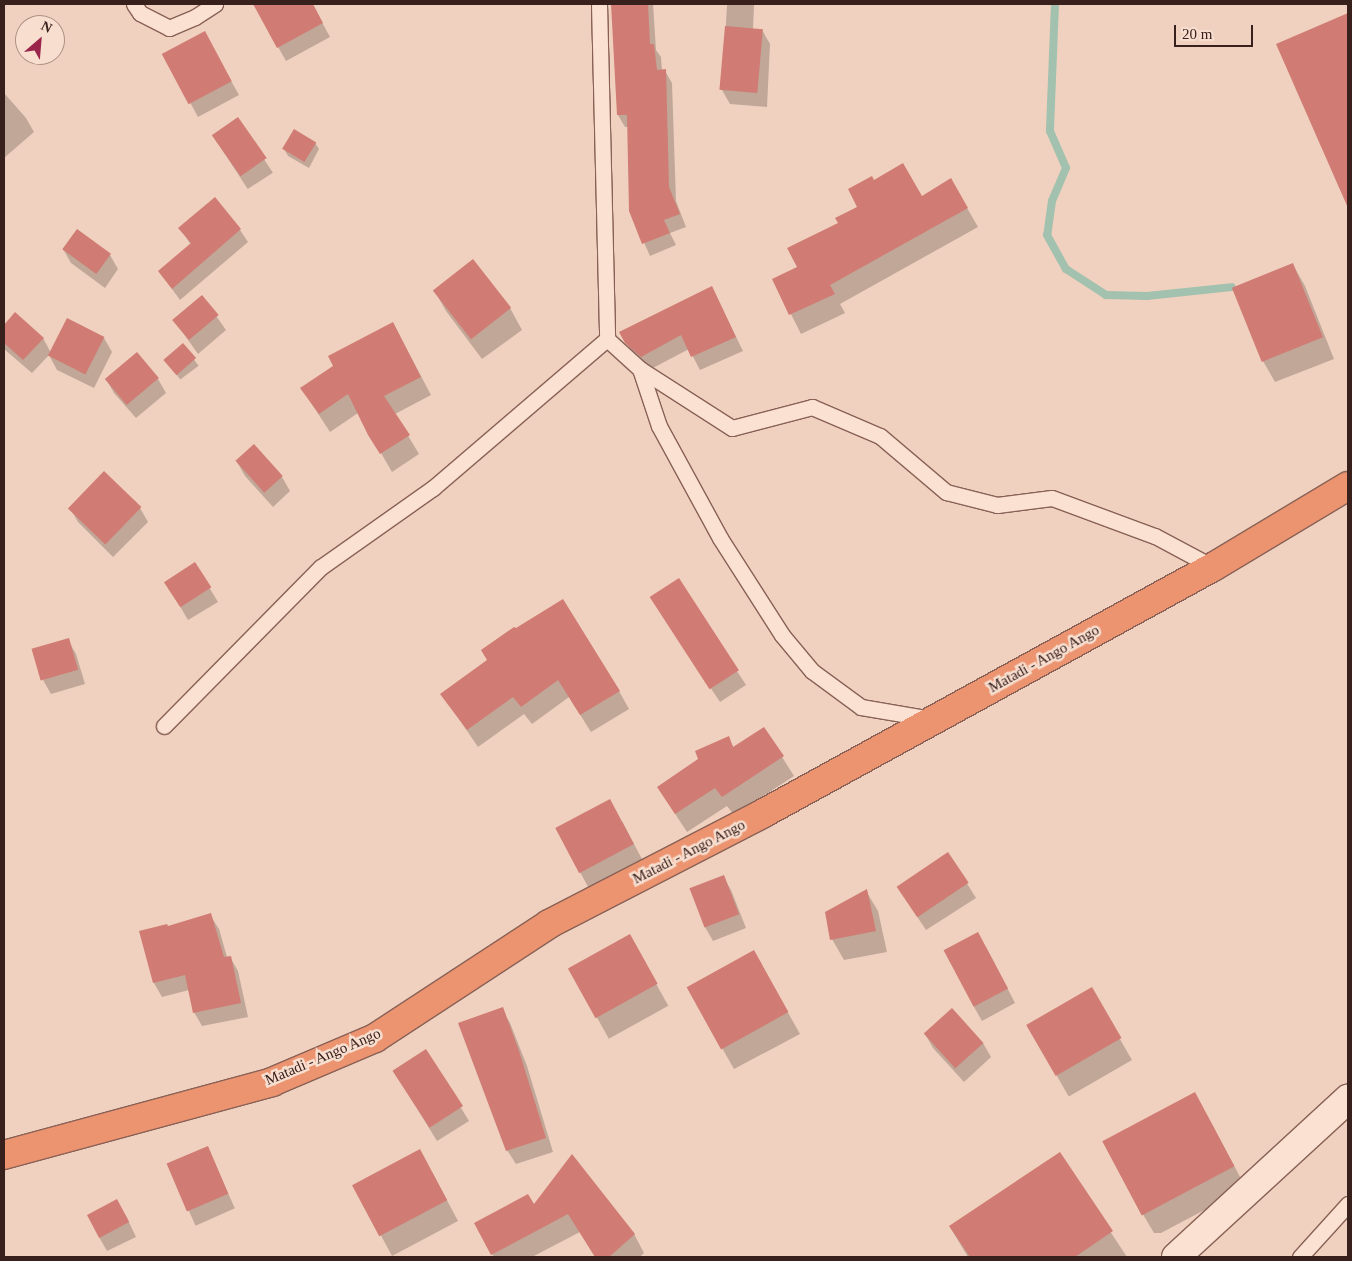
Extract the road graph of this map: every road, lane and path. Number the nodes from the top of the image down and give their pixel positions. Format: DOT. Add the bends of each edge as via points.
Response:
graph roads {
  1 [pos="134,4"];
  2 [pos="215,4"];
  3 [pos="599,4"];
  4 [pos="608,340"];
  5 [pos="640,369"];
  6 [pos="1348,486"];
  7 [pos="1213,567"];
  8 [pos="933,720"];
  9 [pos="164,726"];
  10 [pos="1348,1099"];
  11 [pos="4,1154"];
  12 [pos="1348,1204"];
  13 [pos="1176,1257"];
  14 [pos="1300,1257"];
  1 -- 2 [label="lane" via="140,13 168,28"];
  3 -- 4 [label="lane"];
  4 -- 5 [label="lane"];
  4 -- 9 [label="lane" via="433,488 321,567"];
  5 -- 7 [label="lane" via="732,428 812,406 880,436 946,492 997,505 1052,498 1155,536"];
  5 -- 8 [label="lane" via="659,426 720,538 782,635 812,671 861,707"];
  6 -- 7 [label="highway, Matadi - Ango Ango"];
  7 -- 8 [label="highway, Matadi - Ango Ango"];
  8 -- 11 [label="highway, Matadi - Ango Ango" via="762,814 549,924 375,1038 272,1082"];
  10 -- 13 [label="street"];
  12 -- 14 [label="lane"];
}
